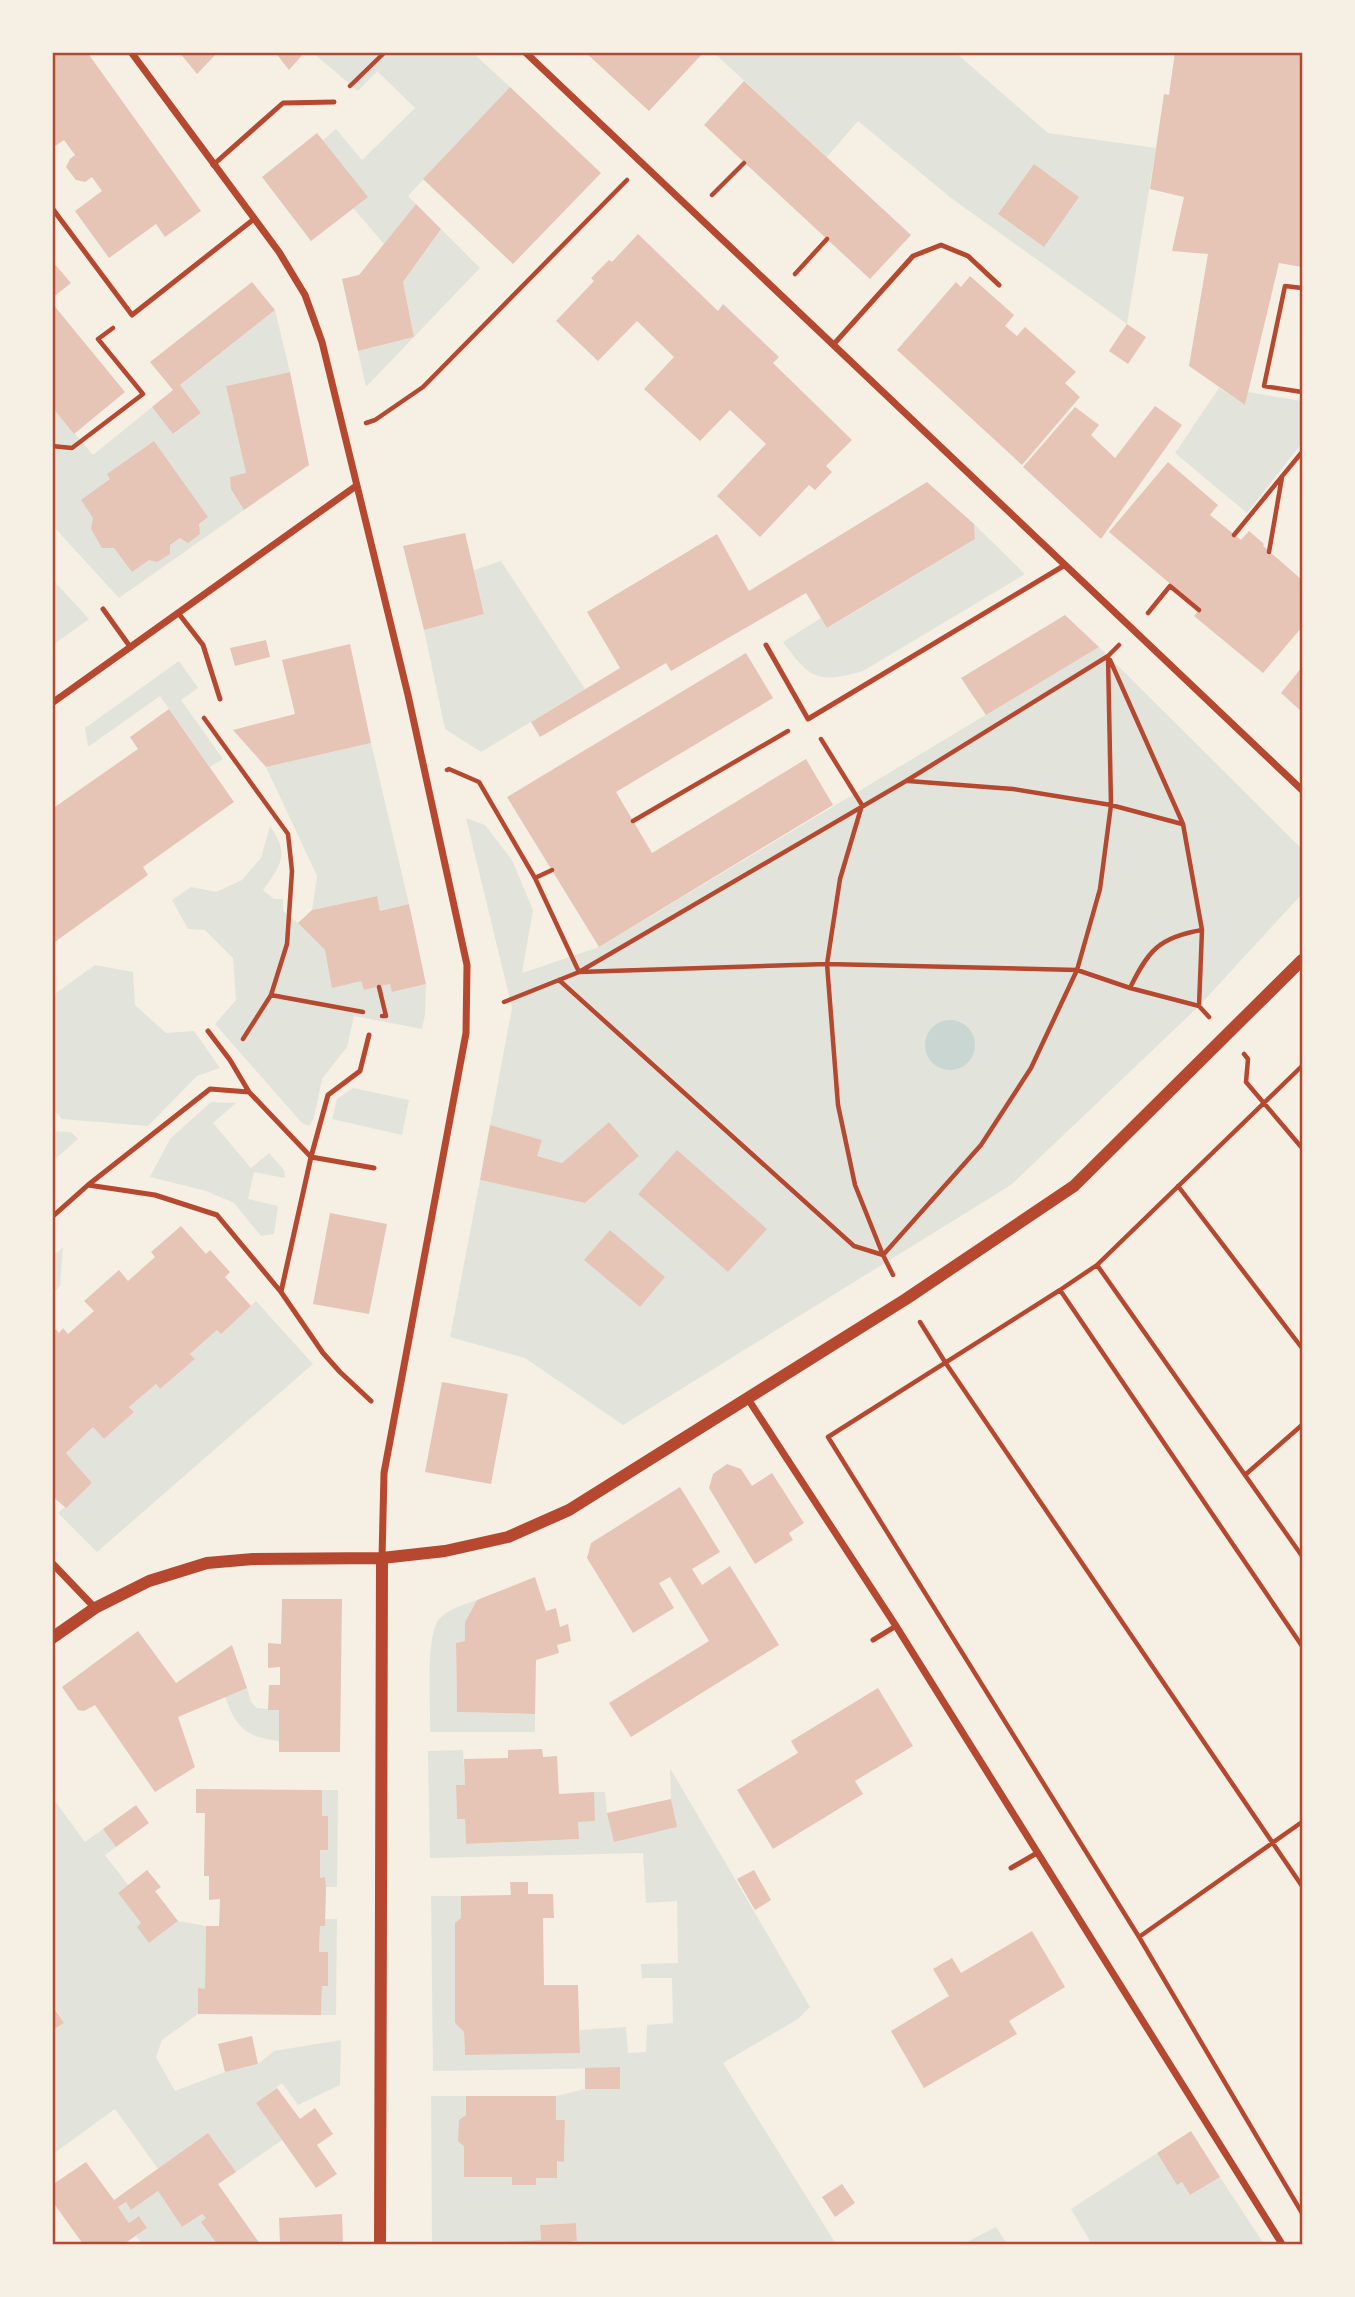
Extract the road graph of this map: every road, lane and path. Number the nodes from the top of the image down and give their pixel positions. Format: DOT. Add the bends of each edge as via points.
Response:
graph roads {
  1 [pos="131,52"];
  2 [pos="385,52"];
  3 [pos="525,52"];
  4 [pos="334,102"];
  5 [pos="744,163"];
  6 [pos="642,164"];
  7 [pos="213,165"];
  8 [pos="712,195"];
  9 [pos="52,208"];
  10 [pos="254,219"];
  11 [pos="827,239"];
  12 [pos="795,274"];
  13 [pos="999,285"];
  14 [pos="1303,288"];
  15 [pos="132,315"];
  16 [pos="833,345"];
  17 [pos="1303,392"];
  18 [pos="343,432"];
  19 [pos="52,446"];
  20 [pos="1303,452"];
  21 [pos="1282,477"];
  22 [pos="356,486"];
  23 [pos="1234,535"];
  24 [pos="1269,552"];
  25 [pos="1065,565"];
  26 [pos="103,609"];
  27 [pos="1199,610"];
  28 [pos="179,614"];
  29 [pos="1134,630"];
  30 [pos="766,645"];
  31 [pos="131,648"];
  32 [pos="1108,656"];
  33 [pos="220,699"];
  34 [pos="52,704"];
  35 [pos="808,719"];
  36 [pos="906,781"];
  37 [pos="479,782"];
  38 [pos="1303,790"];
  39 [pos="862,805"];
  40 [pos="1111,805"];
  41 [pos="633,821"];
  42 [pos="1183,824"];
  43 [pos="552,870"];
  44 [pos="535,878"];
  45 [pos="1202,930"];
  46 [pos="1303,960"];
  47 [pos="827,964"];
  48 [pos="1077,970"];
  49 [pos="579,972"];
  50 [pos="559,980"];
  51 [pos="379,987"];
  52 [pos="1130,988"];
  53 [pos="271,995"];
  54 [pos="504,1002"];
  55 [pos="1199,1006"];
  56 [pos="208,1031"];
  57 [pos="369,1035"];
  58 [pos="1226,1036"];
  59 [pos="230,1060"];
  60 [pos="1303,1066"];
  61 [pos="1246,1082"];
  62 [pos="250,1092"];
  63 [pos="1264,1102"];
  64 [pos="1303,1147"];
  65 [pos="311,1157"];
  66 [pos="374,1168"];
  67 [pos="88,1185"];
  68 [pos="1178,1186"];
  69 [pos="52,1217"];
  70 [pos="883,1255"];
  71 [pos="1097,1265"];
  72 [pos="1060,1290"];
  73 [pos="281,1292"];
  74 [pos="906,1299"];
  75 [pos="928,1336"];
  76 [pos="1303,1349"];
  77 [pos="945,1362"];
  78 [pos="748,1399"];
  79 [pos="371,1401"];
  80 [pos="1303,1425"];
  81 [pos="1245,1475"];
  82 [pos="1303,1556"];
  83 [pos="382,1558"];
  84 [pos="52,1563"];
  85 [pos="95,1608"];
  86 [pos="896,1626"];
  87 [pos="52,1638"];
  88 [pos="873,1640"];
  89 [pos="1303,1646"];
  90 [pos="1303,1822"];
  91 [pos="1273,1842"];
  92 [pos="1037,1853"];
  93 [pos="1012,1868"];
  94 [pos="1303,1886"];
  95 [pos="1139,1937"];
  96 [pos="1303,2213"];
  97 [pos="380,2245"];
  98 [pos="1282,2245"];
  1 -- 7 [label="street"];
  2 -- 4 [label="path"];
  3 -- 6 [label="street"];
  4 -- 7 [label="lane" via="283,103"];
  5 -- 8 [label="path"];
  6 -- 16 [label="street"];
  6 -- 18 [label="path" via="423,387 375,420"];
  7 -- 10 [label="street"];
  9 -- 15 [label="lane"];
  10 -- 15 [label="lane"];
  10 -- 18 [label="street" via="305,295 322,342"];
  11 -- 12 [label="path"];
  13 -- 16 [label="lane" via="968,256 941,245 913,256"];
  14 -- 17 [label="path" via="1285,286 1264,386"];
  15 -- 19 [label="path" via="98,339 143,394 72,447"];
  16 -- 25 [label="street"];
  18 -- 22 [label="street"];
  20 -- 21 [label="path"];
  21 -- 23 [label="path"];
  21 -- 24 [label="path"];
  22 -- 28 [label="street"];
  22 -- 83 [label="street" via="467,965 466,1033 384,1473"];
  25 -- 29 [label="street"];
  25 -- 35 [label="lane"];
  26 -- 31 [label="lane"];
  27 -- 29 [label="path" via="1170,586"];
  28 -- 31 [label="street"];
  28 -- 33 [label="lane" via="203,645"];
  29 -- 32 [label="path"];
  29 -- 38 [label="street"];
  30 -- 35 [label="lane"];
  31 -- 34 [label="street"];
  32 -- 36 [label="path"];
  32 -- 40 [label="path"];
  32 -- 42 [label="path"];
  33 -- 53 [label="path" via="195,705 288,835 292,871 287,944"];
  35 -- 39 [label="path"];
  35 -- 41 [label="path"];
  36 -- 39 [label="path"];
  36 -- 40 [label="path" via="1013,789"];
  37 -- 44 [label="path"];
  39 -- 47 [label="path" via="840,879"];
  39 -- 49 [label="path"];
  40 -- 42 [label="path"];
  40 -- 48 [label="path" via="1100,889"];
  42 -- 45 [label="path"];
  43 -- 44 [label="path"];
  44 -- 49 [label="path"];
  45 -- 52 [label="path" via="1179,934 1156,947"];
  45 -- 55 [label="path"];
  46 -- 58 [label="street"];
  47 -- 48 [label="path"];
  47 -- 49 [label="path"];
  47 -- 70 [label="path" via="838,1105 855,1185"];
  48 -- 52 [label="path"];
  48 -- 70 [label="path" via="1031,1068 982,1145"];
  49 -- 50 [label="path"];
  50 -- 54 [label="path"];
  50 -- 70 [label="path" via="854,1245"];
  51 -- 53 [label="path" via="386,1016"];
  52 -- 55 [label="path"];
  53 -- 59 [label="path"];
  55 -- 58 [label="path"];
  56 -- 59 [label="lane"];
  57 -- 65 [label="lane" via="360,1071 328,1095"];
  58 -- 74 [label="street" via="1074,1186"];
  59 -- 62 [label="lane"];
  60 -- 63 [label="path"];
  61 -- 63 [label="path"];
  62 -- 65 [label="lane"];
  62 -- 67 [label="lane" via="210,1089"];
  63 -- 64 [label="path"];
  63 -- 68 [label="path"];
  65 -- 66 [label="lane"];
  65 -- 73 [label="lane"];
  67 -- 69 [label="lane"];
  67 -- 73 [label="lane" via="155,1195 217,1215"];
  68 -- 71 [label="path"];
  68 -- 76 [label="path"];
  70 -- 74 [label="path"];
  71 -- 72 [label="path"];
  71 -- 81 [label="path"];
  72 -- 77 [label="path"];
  72 -- 89 [label="path"];
  73 -- 79 [label="lane" via="323,1353"];
  74 -- 78 [label="street"];
  75 -- 77 [label="path"];
  77 -- 91 [label="path"];
  77 -- 95 [label="path" via="828,1437"];
  78 -- 83 [label="street" via="569,1510 508,1537"];
  78 -- 86 [label="street"];
  80 -- 81 [label="path"];
  81 -- 82 [label="path"];
  83 -- 85 [label="street" via="207,1563 149,1581"];
  83 -- 97 [label="street"];
  84 -- 85 [label="street"];
  85 -- 87 [label="street"];
  86 -- 88 [label="lane"];
  86 -- 92 [label="street"];
  90 -- 91 [label="path"];
  91 -- 94 [label="path"];
  91 -- 95 [label="path"];
  92 -- 93 [label="lane"];
  92 -- 98 [label="street"];
  95 -- 96 [label="path"];
}
